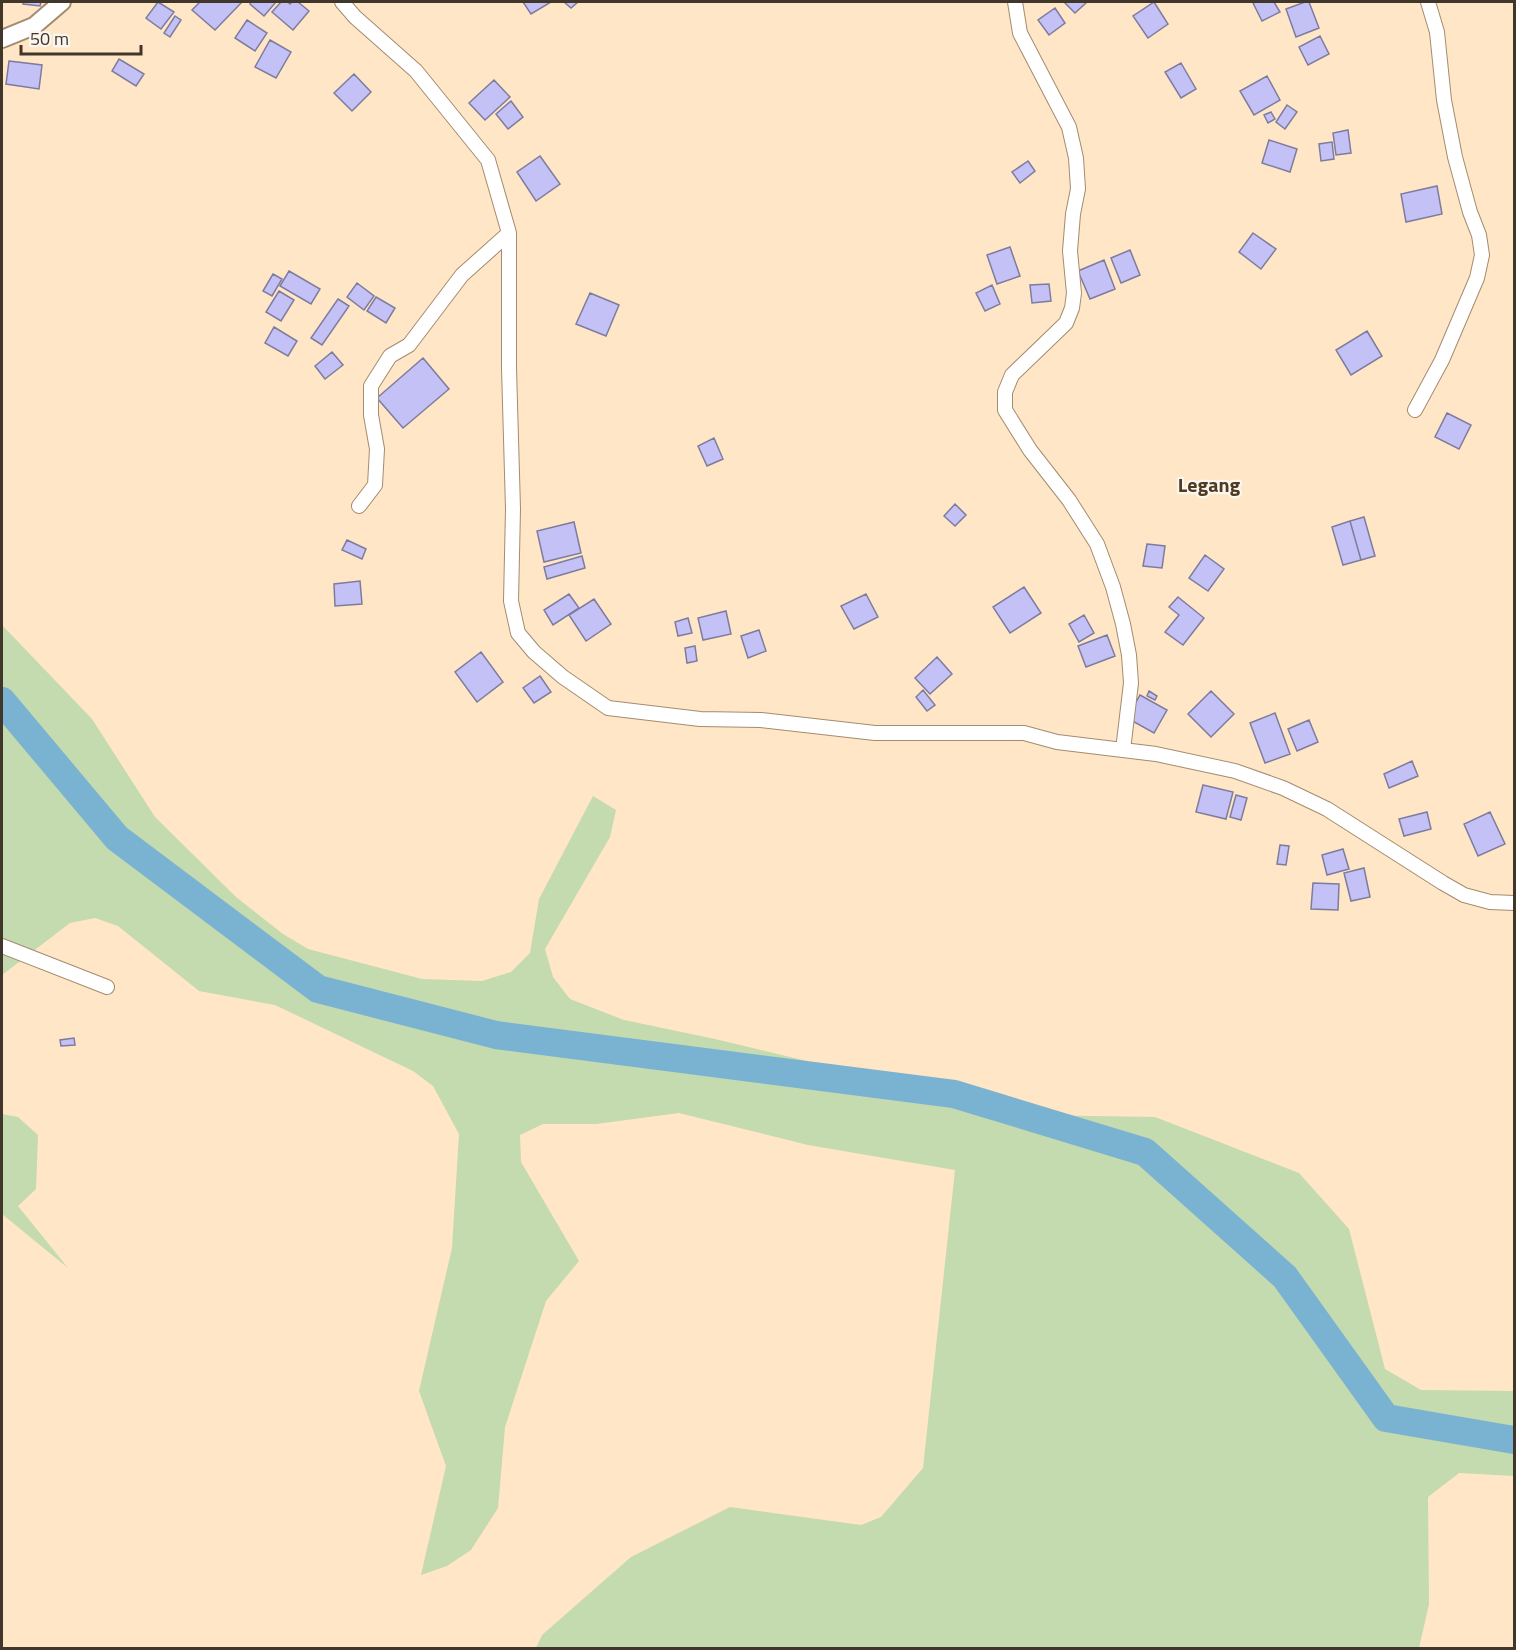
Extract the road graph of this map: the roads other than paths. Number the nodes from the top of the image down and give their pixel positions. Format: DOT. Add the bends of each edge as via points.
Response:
graph roads {
  1 [pos="62,2"];
  2 [pos="342,2"];
  3 [pos="1015,2"];
  4 [pos="1428,2"];
  5 [pos="2,39"];
  6 [pos="509,233"];
  7 [pos="1415,410"];
  8 [pos="359,506"];
  9 [pos="1123,750"];
  10 [pos="1515,903"];
  11 [pos="2,946"];
  12 [pos="107,987"];
  1 -- 5 [label="street" via="34,26"];
  2 -- 6 [label="street" via="416,71 488,160"];
  3 -- 9 [label="street" via="1020,33 1069,128 1078,189 1070,251 1072,308 1066,323 1012,375 1005,392 1005,410 1097,544 1113,587 1129,655 1131,683"];
  4 -- 7 [label="street" via="1437,32 1455,156 1482,255 1477,278 1446,350"];
  6 -- 8 [label="street" via="462,275 409,345 390,356 371,386 377,448 375,485"];
  6 -- 9 [label="street" via="511,601 518,633 563,677 608,708 875,733 1024,733 1057,742"];
  9 -- 10 [label="street" via="1235,771 1283,788 1327,809 1464,895"];
  11 -- 12 [label="street"];
}
